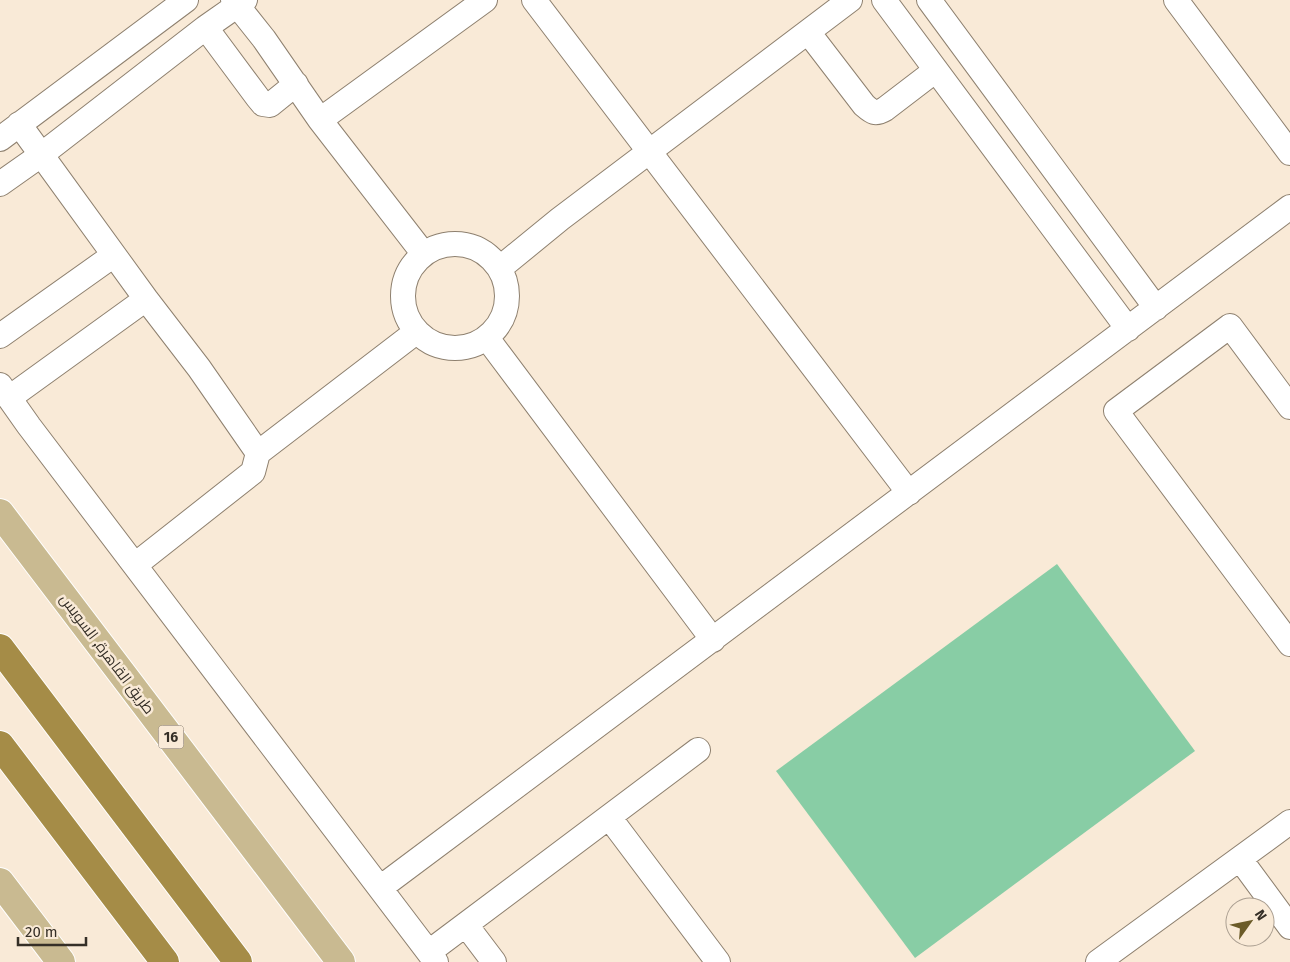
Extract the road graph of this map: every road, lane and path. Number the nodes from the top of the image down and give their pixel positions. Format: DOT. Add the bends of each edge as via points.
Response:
graph roads {
  1 [pos="186,0"];
  2 [pos="485,0"];
  3 [pos="534,0"];
  4 [pos="850,0"];
  5 [pos="884,0"];
  6 [pos="929,0"];
  7 [pos="1176,0"];
  8 [pos="239,2"];
  9 [pos="206,28"];
  10 [pos="808,32"];
  11 [pos="936,70"];
  12 [pos="296,84"];
  13 [pos="320,120"];
  14 [pos="19,124"];
  15 [pos="0,139"];
  16 [pos="649,152"];
  17 [pos="1290,153"];
  18 [pos="41,155"];
  19 [pos="0,184"];
  20 [pos="1290,207"];
  21 [pos="423,253"];
  22 [pos="114,255"];
  23 [pos="500,268"];
  24 [pos="146,299"];
  25 [pos="1156,308"];
  26 [pos="1128,329"];
  27 [pos="416,332"];
  28 [pos="0,336"];
  29 [pos="487,338"];
  30 [pos="5,392"];
  31 [pos="1290,407"];
  32 [pos="258,453"];
  33 [pos="909,493"];
  34 [pos="0,512"];
  35 [pos="135,565"];
  36 [pos="713,640"];
  37 [pos="1290,644"];
  38 [pos="0,648"];
  39 [pos="0,745"];
  40 [pos="698,750"];
  41 [pos="609,817"];
  42 [pos="1290,822"];
  43 [pos="1240,859"];
  44 [pos="0,882"];
  45 [pos="380,888"];
  46 [pos="466,925"];
  47 [pos="1290,927"];
  48 [pos="432,957"];
  49 [pos="61,962"];
  50 [pos="165,962"];
  51 [pos="238,962"];
  52 [pos="341,962"];
  53 [pos="494,962"];
  54 [pos="718,962"];
  55 [pos="1098,962"];
  1 -- 14 [label="lane"];
  2 -- 13 [label="lane"];
  3 -- 16 [label="lane"];
  4 -- 10 [label="lane"];
  5 -- 11 [label="lane"];
  6 -- 25 [label="lane"];
  7 -- 17 [label="lane"];
  8 -- 9 [label="lane"];
  8 -- 12 [label="lane"];
  9 -- 12 [label="lane" via="264,104 270,105"];
  9 -- 18 [label="lane"];
  10 -- 11 [label="lane" via="864,105 874,113 885,110"];
  10 -- 16 [label="lane"];
  11 -- 26 [label="lane"];
  12 -- 13 [label="lane"];
  13 -- 21 [label="lane"];
  14 -- 15 [label="lane"];
  14 -- 18 [label="lane"];
  16 -- 23 [label="lane"];
  16 -- 33 [label="lane"];
  18 -- 19 [label="lane"];
  18 -- 22 [label="lane"];
  20 -- 25 [label="lane"];
  21 -- 23 [label="lane" via="450,243 469,245 487,253"];
  21 -- 27 [label="lane" via="406,277 402,296 406,315"];
  22 -- 24 [label="lane"];
  22 -- 28 [label="lane"];
  23 -- 29 [label="lane" via="507,286 507,305 500,324"];
  24 -- 30 [label="lane"];
  24 -- 32 [label="lane"];
  25 -- 26 [label="lane"];
  26 -- 33 [label="lane"];
  27 -- 29 [label="lane" via="432,343 450,349 470,347"];
  27 -- 32 [label="lane"];
  29 -- 36 [label="lane"];
  30 -- 35 [label="lane"];
  31 -- 37 [label="lane" via="1230,326 1116,411"];
  32 -- 35 [label="lane" via="254,472"];
  33 -- 36 [label="lane"];
  34 -- 52 [label="main road, طريق القاهرة, السويس / 16"];
  35 -- 45 [label="lane"];
  36 -- 45 [label="lane"];
  38 -- 51 [label="highway"];
  39 -- 50 [label="highway"];
  40 -- 41 [label="lane"];
  41 -- 46 [label="lane"];
  41 -- 54 [label="lane"];
  42 -- 43 [label="lane"];
  43 -- 47 [label="lane"];
  43 -- 55 [label="lane"];
  44 -- 49 [label="main road"];
  45 -- 48 [label="lane"];
  46 -- 48 [label="lane"];
  46 -- 53 [label="lane"];
}
